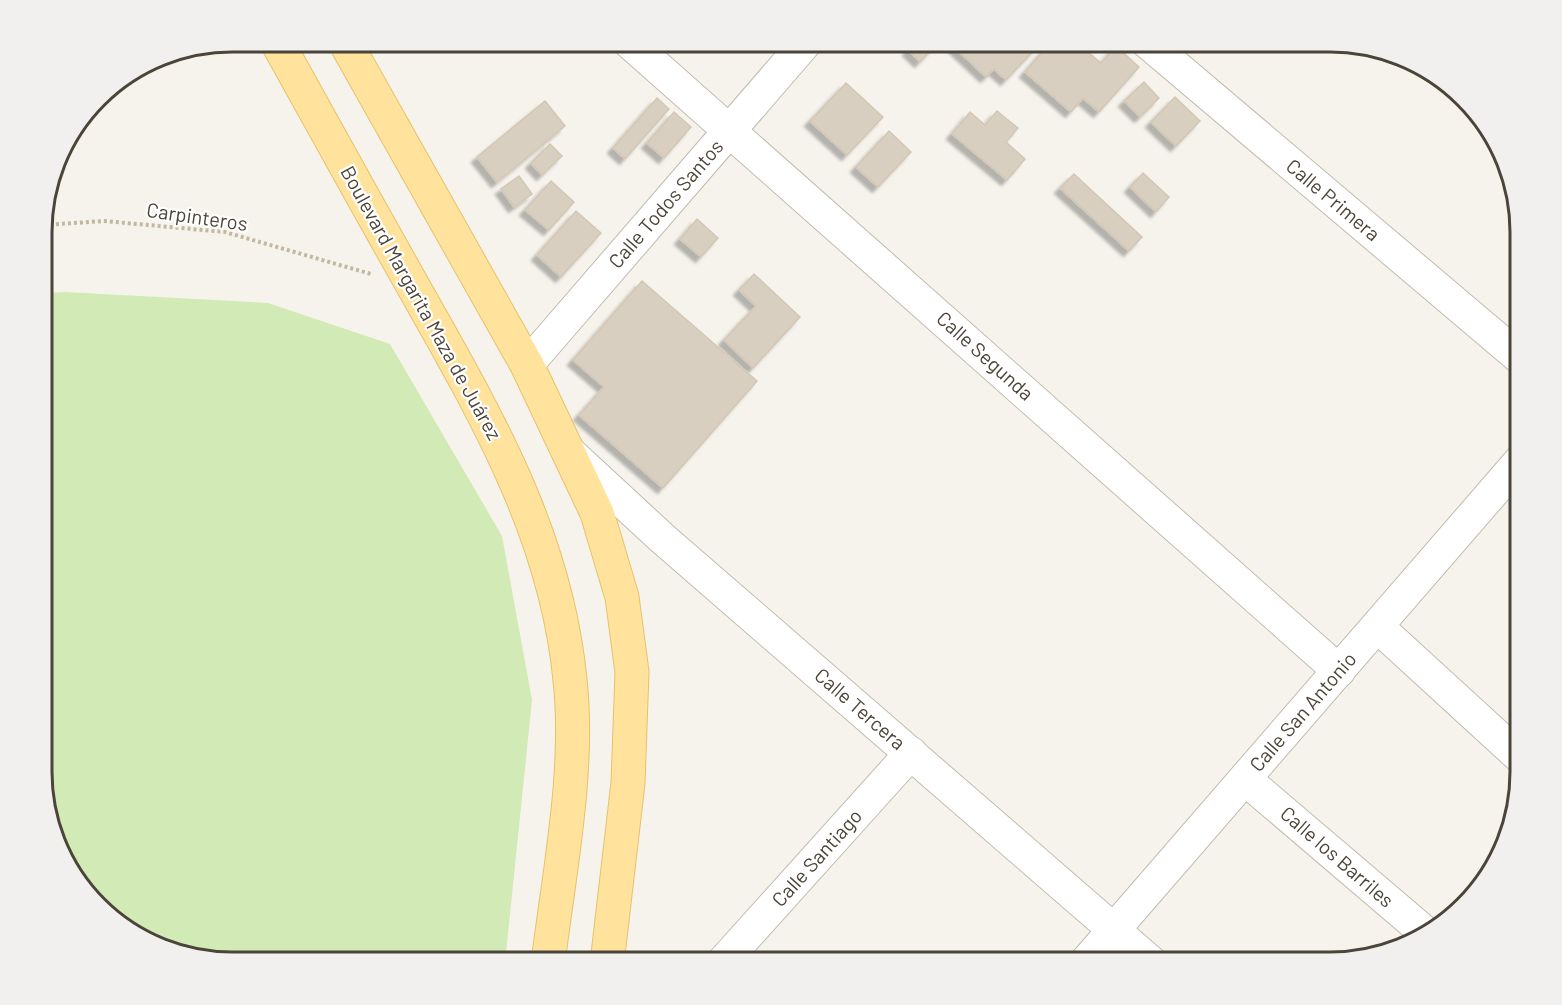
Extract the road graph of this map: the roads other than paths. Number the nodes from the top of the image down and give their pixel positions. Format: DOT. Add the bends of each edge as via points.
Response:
graph roads {
  1 [pos="283,53"];
  2 [pos="351,53"];
  3 [pos="642,53"];
  4 [pos="796,53"];
  5 [pos="1160,53"];
  6 [pos="730,129"];
  7 [pos="1509,349"];
  8 [pos="527,365"];
  9 [pos="569,452"];
  10 [pos="1509,474"];
  11 [pos="1378,627"];
  12 [pos="1339,671"];
  13 [pos="1509,747"];
  14 [pos="911,753"];
  15 [pos="1245,779"];
  16 [pos="1420,928"];
  17 [pos="1114,930"];
  18 [pos="549,952"];
  19 [pos="608,952"];
  20 [pos="732,952"];
  21 [pos="1095,952"];
  22 [pos="1139,952"];
  1 -- 18 [label="main road, Boulevard Margarita Maza de Juárez" via="477,397 533,519 561,610 571,682 572,754"];
  2 -- 8 [label="main road"];
  3 -- 6 [label="street, Calle Segunda"];
  4 -- 6 [label="street, Calle Todos Santos"];
  5 -- 7 [label="street, Calle Primera"];
  6 -- 8 [label="street, Calle Todos Santos"];
  6 -- 12 [label="street, Calle Segunda"];
  8 -- 9 [label="main road"];
  9 -- 14 [label="street, Calle Tercera" via="662,538"];
  9 -- 19 [label="main road" via="597,513 619,587 632,672 628,783"];
  10 -- 11 [label="street, Calle San Antonio"];
  11 -- 12 [label="street, Calle San Antonio"];
  11 -- 13 [label="street"];
  12 -- 15 [label="street, Calle San Antonio"];
  14 -- 17 [label="street, Calle Tercera"];
  14 -- 20 [label="street, Calle Santiago"];
  15 -- 16 [label="street, Calle los Barriles"];
  15 -- 17 [label="street, Calle San Antonio"];
  17 -- 21 [label="street, Calle San Antonio"];
  17 -- 22 [label="street, Calle Tercera"];
}
